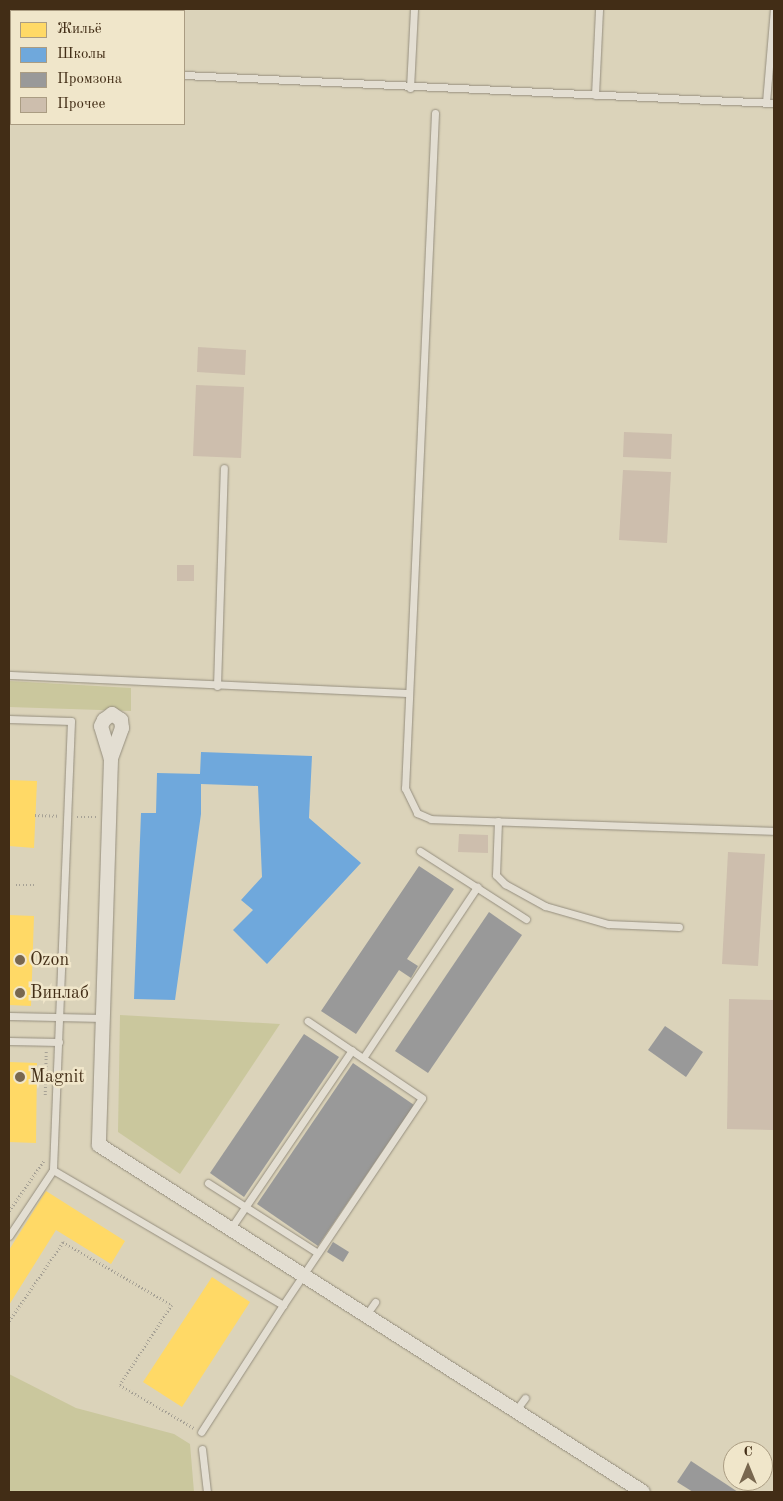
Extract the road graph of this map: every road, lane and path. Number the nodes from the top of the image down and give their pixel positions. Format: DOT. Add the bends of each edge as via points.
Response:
graph roads {
  1 [pos="414,9"];
  2 [pos="599,9"];
  3 [pos="774,9"];
  4 [pos="185,75"];
  5 [pos="410,88"];
  6 [pos="595,95"];
  7 [pos="766,102"];
  8 [pos="774,103"];
  9 [pos="435,113"];
  10 [pos="224,468"];
  11 [pos="9,676"];
  12 [pos="217,686"];
  13 [pos="409,694"];
  14 [pos="9,718"];
  15 [pos="111,759"];
  16 [pos="498,821"];
  17 [pos="774,831"];
  18 [pos="420,851"];
  19 [pos="9,885"];
  20 [pos="34,885"];
  21 [pos="477,887"];
  22 [pos="526,920"];
  23 [pos="679,927"];
  24 [pos="9,1016"];
  25 [pos="59,1017"];
  26 [pos="103,1018"];
  27 [pos="308,1021"];
  28 [pos="9,1041"];
  29 [pos="46,1042"];
  30 [pos="58,1042"];
  31 [pos="352,1050"];
  32 [pos="364,1058"];
  33 [pos="45,1101"];
  34 [pos="44,1160"];
  35 [pos="53,1170"];
  36 [pos="208,1183"];
  37 [pos="245,1207"];
  38 [pos="9,1211"];
  39 [pos="231,1228"];
  40 [pos="9,1236"];
  41 [pos="318,1253"];
  42 [pos="303,1274"];
  43 [pos="375,1302"];
  44 [pos="283,1305"];
  45 [pos="366,1315"];
  46 [pos="9,1321"];
  47 [pos="526,1398"];
  48 [pos="516,1410"];
  49 [pos="201,1432"];
  50 [pos="202,1449"];
  51 [pos="207,1492"];
  52 [pos="643,1492"];
  1 -- 5 [label="lane"];
  2 -- 6 [label="lane"];
  3 -- 7 [label="lane"];
  4 -- 5 [label="lane"];
  5 -- 6 [label="lane"];
  6 -- 7 [label="lane"];
  7 -- 8 [label="lane"];
  9 -- 13 [label="lane"];
  10 -- 12 [label="lane"];
  11 -- 12 [label="lane"];
  12 -- 13 [label="lane"];
  13 -- 16 [label="lane" via="405,788 417,813 431,819"];
  14 -- 25 [label="lane" via="70,721"];
  15 -- 26 [label="street"];
  16 -- 17 [label="lane"];
  16 -- 23 [label="lane" via="496,875 505,884 545,906 608,924"];
  18 -- 21 [label="lane"];
  19 -- 20 [label="path"];
  21 -- 22 [label="lane"];
  21 -- 32 [label="lane"];
  24 -- 25 [label="lane"];
  25 -- 26 [label="lane"];
  25 -- 30 [label="lane"];
  26 -- 39 [label="street" via="99,1145"];
  27 -- 31 [label="lane"];
  28 -- 29 [label="lane"];
  29 -- 30 [label="lane"];
  29 -- 33 [label="path"];
  30 -- 35 [label="lane"];
  31 -- 32 [label="lane"];
  31 -- 37 [label="lane"];
  32 -- 41 [label="lane" via="422,1098"];
  34 -- 38 [label="path"];
  35 -- 40 [label="lane"];
  35 -- 44 [label="lane"];
  36 -- 37 [label="lane"];
  37 -- 39 [label="lane"];
  37 -- 41 [label="lane"];
  39 -- 42 [label="street"];
  41 -- 42 [label="lane"];
  42 -- 44 [label="lane"];
  42 -- 45 [label="street"];
  43 -- 45 [label="lane"];
  44 -- 49 [label="lane"];
  45 -- 48 [label="street"];
  46 -- 49 [label="path" via="63,1242 172,1306 120,1385"];
  47 -- 48 [label="lane"];
  48 -- 52 [label="street"];
  50 -- 51 [label="lane"];
}
